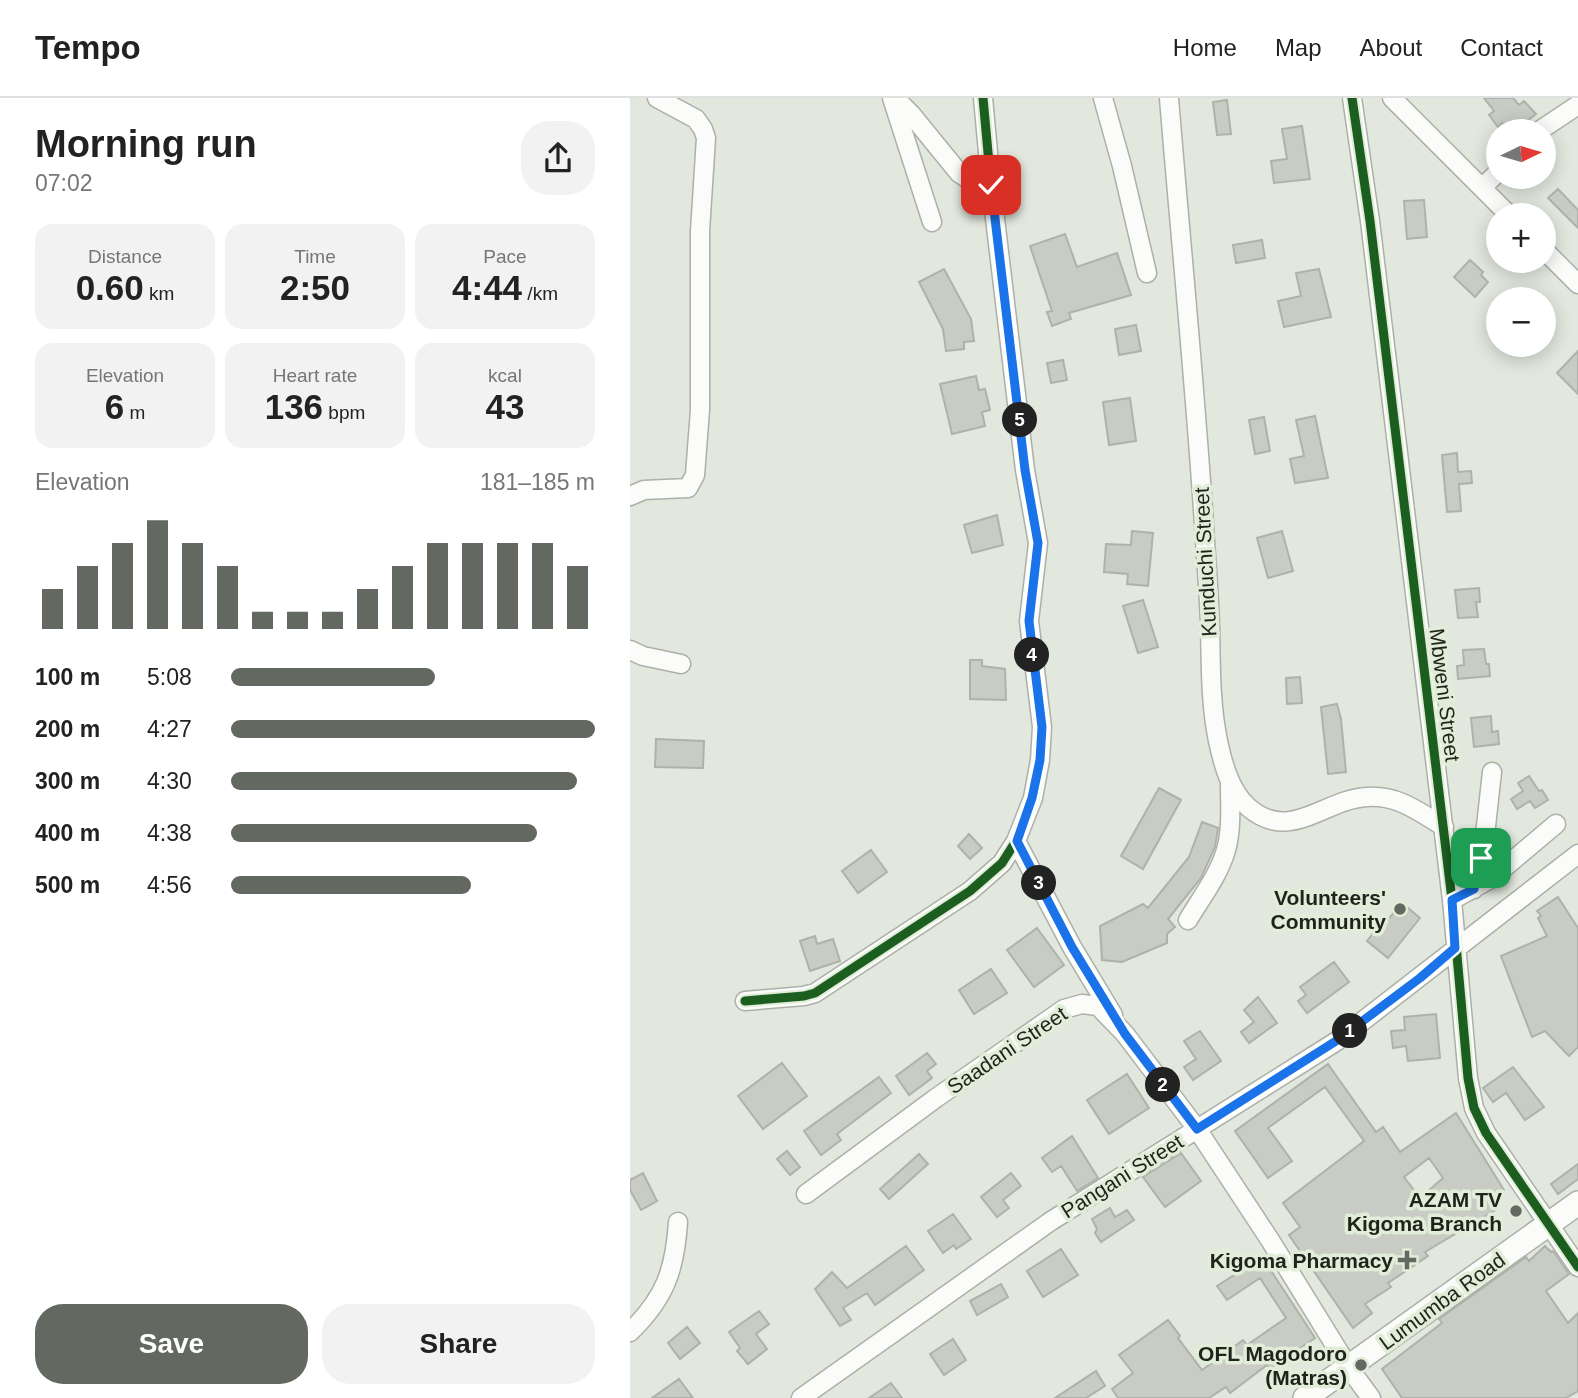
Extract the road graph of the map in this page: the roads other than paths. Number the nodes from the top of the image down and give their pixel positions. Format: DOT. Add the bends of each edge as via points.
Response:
graph roads {
  1 [pos="657,98"];
  2 [pos="894,98"];
  3 [pos="984,98"];
  4 [pos="1103,98"];
  5 [pos="1169,98"];
  6 [pos="1352,98"];
  7 [pos="1392,98"];
  8 [pos="1578,105"];
  9 [pos="1556,120"];
  10 [pos="1486,184"];
  11 [pos="991,185"];
  12 [pos="1482,188"];
  13 [pos="1497,203"];
  14 [pos="932,222"];
  15 [pos="1556,262"];
  16 [pos="1147,273"];
  17 [pos="1578,284"];
  18 [pos="630,496"];
  19 [pos="630,650"];
  20 [pos="681,664"];
  21 [pos="1492,772"];
  22 [pos="1230,783"];
  23 [pos="1556,824"];
  24 [pos="1444,827"];
  25 [pos="1017,841"];
  26 [pos="1578,854"];
  27 [pos="1474,889"];
  28 [pos="1452,900"];
  29 [pos="1188,920"];
  30 [pos="1455,948"];
  31 [pos="745,1000"];
  32 [pos="1125,1034"];
  33 [pos="1197,1129"];
  34 [pos="806,1194"];
  35 [pos="1578,1203"];
  36 [pos="678,1222"];
  37 [pos="1549,1225"];
  38 [pos="1578,1267"];
  39 [pos="630,1332"];
  40 [pos="1349,1368"];
  41 [pos="801,1398"];
  42 [pos="1305,1398"];
  43 [pos="1371,1398"];
  1 -- 18 [label="street" via="696,119 705,134 697,460 688,488 644,490"];
  2 -- 11 [label="street" via="959,173"];
  2 -- 14 [label="street"];
  3 -- 11 [label="street"];
  4 -- 16 [label="street"];
  5 -- 22 [label="street, Kunduchi Street" via="1205,527 1210,687"];
  6 -- 24 [label="street, Mbweni Street"];
  7 -- 12 [label="street"];
  8 -- 9 [label="street"];
  10 -- 12 [label="street"];
  11 -- 25 [label="street" via="1038,543 1029,621 1042,727 1040,760"];
  12 -- 13 [label="street"];
  15 -- 17 [label="street"];
  19 -- 20 [label="street"];
  21 -- 27 [label="street"];
  22 -- 24 [label="street, Kunduchi Street" via="1248,807 1271,821 1298,821 1348,799 1368,797 1402,801"];
  22 -- 29 [label="street" via="1226,850"];
  23 -- 27 [label="street"];
  24 -- 28 [label="street, Mbweni Street"];
  25 -- 31 [label="street" via="1002,863 970,891 815,993"];
  25 -- 32 [label="street" via="1072,947"];
  26 -- 30 [label="street, Pangani Street"];
  27 -- 28 [label="street"];
  28 -- 30 [label="street, Mbweni Street"];
  30 -- 33 [label="street, Pangani Street" via="1336,1041"];
  30 -- 37 [label="street, Mbweni Street" via="1474,1108"];
  32 -- 33 [label="street, Saadani Street"];
  32 -- 34 [label="street, Saadani Street" via="1098,1006 1065,1009"];
  33 -- 40 [label="street, Saadani Street"];
  33 -- 41 [label="street, Pangani Street" via="1051,1221"];
  35 -- 37 [label="main road, Lumumba Road"];
  36 -- 39 [label="street" via="676,1249 663,1292"];
  37 -- 38 [label="street, Mbweni Street"];
  37 -- 40 [label="main road, Lumumba Road"];
  40 -- 42 [label="main road, Lumumba Road"];
  40 -- 43 [label="street, Saadani Street"];
}
